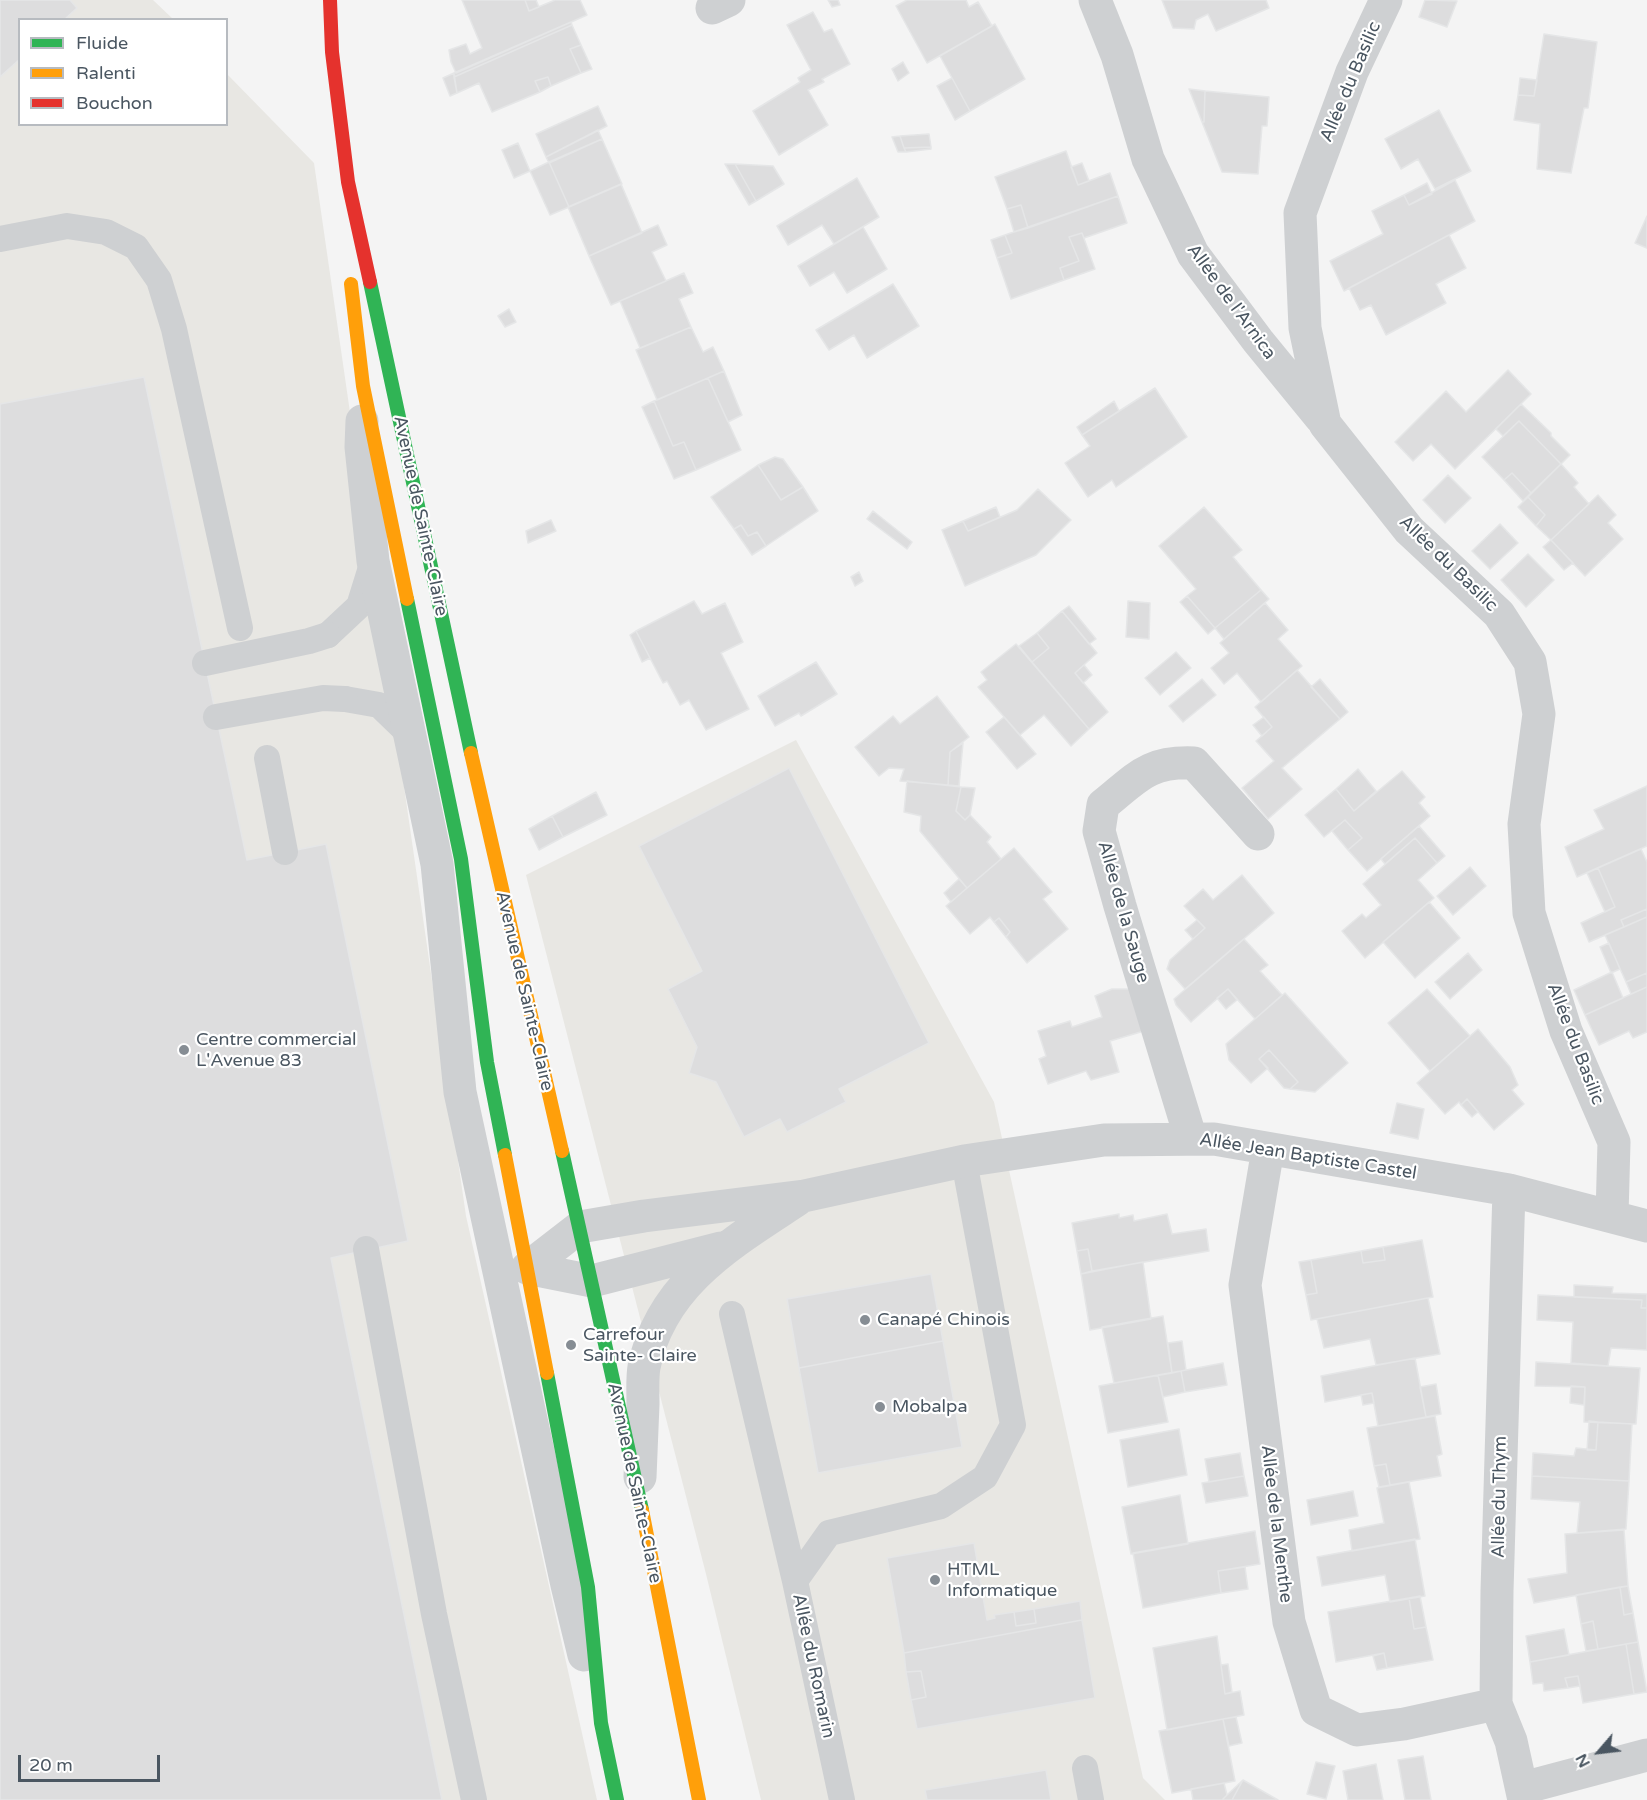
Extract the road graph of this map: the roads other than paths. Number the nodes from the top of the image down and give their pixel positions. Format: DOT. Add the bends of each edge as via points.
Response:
graph roads {
  1 [pos="330,0"];
  2 [pos="1095,0"];
  3 [pos="1386,0"];
  4 [pos="348,182"];
  5 [pos="347,238"];
  6 [pos="0,239"];
  7 [pos="349,272"];
  8 [pos="363,386"];
  9 [pos="1325,424"];
  10 [pos="373,561"];
  11 [pos="240,628"];
  12 [pos="205,663"];
  13 [pos="216,717"];
  14 [pos="408,733"];
  15 [pos="267,758"];
  16 [pos="1258,834"];
  17 [pos="285,852"];
  18 [pos="1191,1139"];
  19 [pos="1269,1149"];
  20 [pos="964,1161"];
  21 [pos="1509,1191"];
  22 [pos="804,1196"];
  23 [pos="1612,1216"];
  24 [pos="1647,1226"];
  25 [pos="580,1227"];
  26 [pos="727,1246"];
  27 [pos="366,1249"];
  28 [pos="527,1268"];
  29 [pos="592,1281"];
  30 [pos="732,1314"];
  31 [pos="639,1497"];
  32 [pos="795,1581"];
  33 [pos="1496,1704"];
  34 [pos="601,1723"];
  35 [pos="1647,1755"];
  36 [pos="1086,1768"];
  37 [pos="1524,1794"];
  38 [pos="474,1800"];
  39 [pos="617,1800"];
  40 [pos="699,1800"];
  41 [pos="842,1800"];
  42 [pos="1091,1800"];
  1 -- 4 [label="main road, Avenue de Sainte-Claire" via="332,52"];
  2 -- 9 [label="street, Allée de l'Arnica" via="1117,55 1148,159 1193,254"];
  3 -- 9 [label="street, Allée du Basilic" via="1352,72 1300,213 1305,328"];
  4 -- 5 [label="main road, Avenue de Sainte-Claire"];
  4 -- 25 [label="main road, Avenue de Sainte-Claire" via="492,852"];
  6 -- 11 [label="lane" via="67,225 106,232 136,247 159,280 174,329"];
  7 -- 8 [label="main road, Avenue de Sainte-Claire"];
  8 -- 10 [label="street, Avenue de Sainte-Claire" via="361,447"];
  8 -- 28 [label="main road, Avenue de Sainte-Claire" via="461,859 487,1062"];
  9 -- 23 [label="street, Allée du Basilic" via="1409,530 1499,614 1530,662 1539,714 1524,824 1529,913 1566,1031 1614,1142"];
  10 -- 12 [label="lane, bridge" via="359,606 328,635"];
  10 -- 14 [label="street, Avenue de Sainte-Claire"];
  13 -- 14 [label="lane, bridge" via="323,698 345,699 379,705"];
  14 -- 34 [label="street, Avenue de Sainte-Claire" via="437,864 460,1092"];
  15 -- 17 [label="lane"];
  16 -- 18 [label="street, Allée de la Sauge" via="1194,763 1166,764 1147,770 1103,805 1102,842"];
  18 -- 19 [label="street, Allée Jean Baptiste Castel"];
  18 -- 20 [label="street, Allée Jean Baptiste Castel" via="1104,1140"];
  19 -- 21 [label="street, Allée Jean Baptiste Castel"];
  19 -- 33 [label="street, Allée de la Menthe" via="1245,1285 1289,1622 1316,1710 1357,1730"];
  20 -- 22 [label="street, Allée Jean Baptiste Castel"];
  20 -- 32 [label="lane, Allée du Romarin" via="1013,1425 985,1477 941,1506 829,1533"];
  21 -- 23 [label="street, Allée Jean Baptiste Castel"];
  21 -- 33 [label="street, Allée du Thym"];
  22 -- 25 [label="street, Allée Jean Baptiste Castel"];
  22 -- 26 [label="street"];
  23 -- 24 [label="street, Allée Jean Baptiste Castel"];
  25 -- 28 [label="street"];
  25 -- 29 [label="main road, Avenue de Sainte-Claire"];
  26 -- 29 [label="street"];
  26 -- 31 [label="street" via="688,1281 656,1331 644,1368"];
  27 -- 38 [label="lane" via="434,1614"];
  28 -- 29 [label="street"];
  28 -- 34 [label="main road, Avenue de Sainte-Claire" via="588,1587"];
  29 -- 31 [label="main road, Avenue de Sainte-Claire"];
  30 -- 32 [label="lane"];
  31 -- 40 [label="main road, Avenue de Sainte-Claire"];
  32 -- 41 [label="lane, Allée du Romarin"];
  33 -- 37 [label="street, Allée du Thym" via="1511,1741"];
  34 -- 39 [label="main road, Avenue de Sainte-Claire"];
  35 -- 37 [label="street"];
  36 -- 42 [label="lane"];
}
